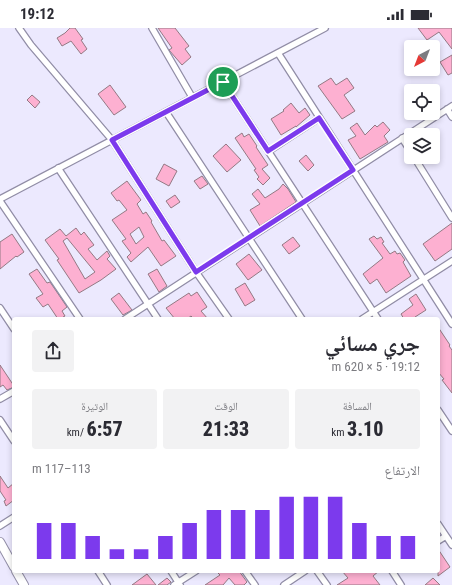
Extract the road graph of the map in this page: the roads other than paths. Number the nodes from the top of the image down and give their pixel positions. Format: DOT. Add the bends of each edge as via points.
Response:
graph roads {
  1 [pos="19,28"];
  2 [pos="152,28"];
  3 [pos="325,28"];
  4 [pos="278,53"];
  5 [pos="223,82"];
  6 [pos="192,97"];
  7 [pos="450,108"];
  8 [pos="166,112"];
  9 [pos="452,117"];
  10 [pos="319,118"];
  11 [pos="402,138"];
  12 [pos="112,140"];
  13 [pos="404,141"];
  14 [pos="268,151"];
  15 [pos="418,164"];
  16 [pos="58,168"];
  17 [pos="353,170"];
  18 [pos="0,200"];
  19 [pos="303,203"];
  20 [pos="452,218"];
  21 [pos="249,238"];
  22 [pos="452,261"];
  23 [pos="196,272"];
  24 [pos="424,279"];
  25 [pos="149,304"];
  26 [pos="0,308"];
  27 [pos="373,312"];
  28 [pos="79,317"];
  29 [pos="128,317"];
  30 [pos="157,317"];
  31 [pos="228,317"];
  32 [pos="301,317"];
  33 [pos="365,317"];
  34 [pos="377,317"];
  35 [pos="452,324"];
  36 [pos="12,326"];
  37 [pos="12,391"];
  38 [pos="0,399"];
  39 [pos="440,413"];
  40 [pos="0,420"];
  41 [pos="452,430"];
  42 [pos="12,438"];
  43 [pos="12,518"];
  44 [pos="0,526"];
  45 [pos="440,527"];
  46 [pos="446,536"];
  47 [pos="440,540"];
  48 [pos="0,542"];
  49 [pos="452,545"];
  50 [pos="12,563"];
  51 [pos="17,573"];
  52 [pos="99,573"];
  53 [pos="172,573"];
  54 [pos="193,573"];
  55 [pos="246,573"];
  56 [pos="302,573"];
  57 [pos="319,573"];
  58 [pos="393,573"];
  59 [pos="178,584"];
  60 [pos="24,585"];
  61 [pos="107,585"];
  62 [pos="255,585"];
  63 [pos="284,585"];
  64 [pos="327,585"];
  65 [pos="401,585"];
  1 -- 12 [label="street"];
  2 -- 6 [label="street"];
  3 -- 4 [label="street"];
  4 -- 5 [label="street"];
  4 -- 10 [label="street"];
  5 -- 6 [label="street"];
  5 -- 14 [label="street"];
  6 -- 8 [label="street"];
  7 -- 9 [label="street"];
  7 -- 11 [label="street"];
  8 -- 12 [label="street"];
  8 -- 21 [label="street"];
  10 -- 14 [label="street"];
  10 -- 17 [label="street"];
  11 -- 13 [label="street"];
  11 -- 17 [label="street"];
  12 -- 16 [label="street"];
  12 -- 23 [label="street"];
  14 -- 19 [label="street"];
  15 -- 20 [label="street"];
  16 -- 18 [label="street"];
  16 -- 25 [label="street"];
  17 -- 19 [label="street"];
  17 -- 24 [label="street"];
  18 -- 28 [label="street"];
  19 -- 21 [label="street"];
  19 -- 27 [label="street"];
  21 -- 23 [label="street"];
  21 -- 32 [label="street"];
  22 -- 24 [label="street"];
  23 -- 25 [label="street"];
  23 -- 31 [label="street"];
  24 -- 27 [label="street"];
  24 -- 35 [label="street"];
  25 -- 29 [label="street"];
  25 -- 30 [label="street"];
  26 -- 36 [label="street"];
  27 -- 33 [label="street"];
  27 -- 34 [label="street"];
  37 -- 38 [label="street"];
  39 -- 41 [label="street"];
  40 -- 42 [label="street"];
  43 -- 44 [label="street"];
  45 -- 46 [label="street"];
  46 -- 47 [label="street"];
  46 -- 49 [label="street"];
  48 -- 50 [label="street"];
  51 -- 60 [label="street"];
  52 -- 61 [label="street"];
  53 -- 59 [label="street"];
  54 -- 59 [label="street"];
  55 -- 62 [label="street"];
  56 -- 63 [label="street"];
  57 -- 64 [label="street"];
  58 -- 65 [label="street"];
}
